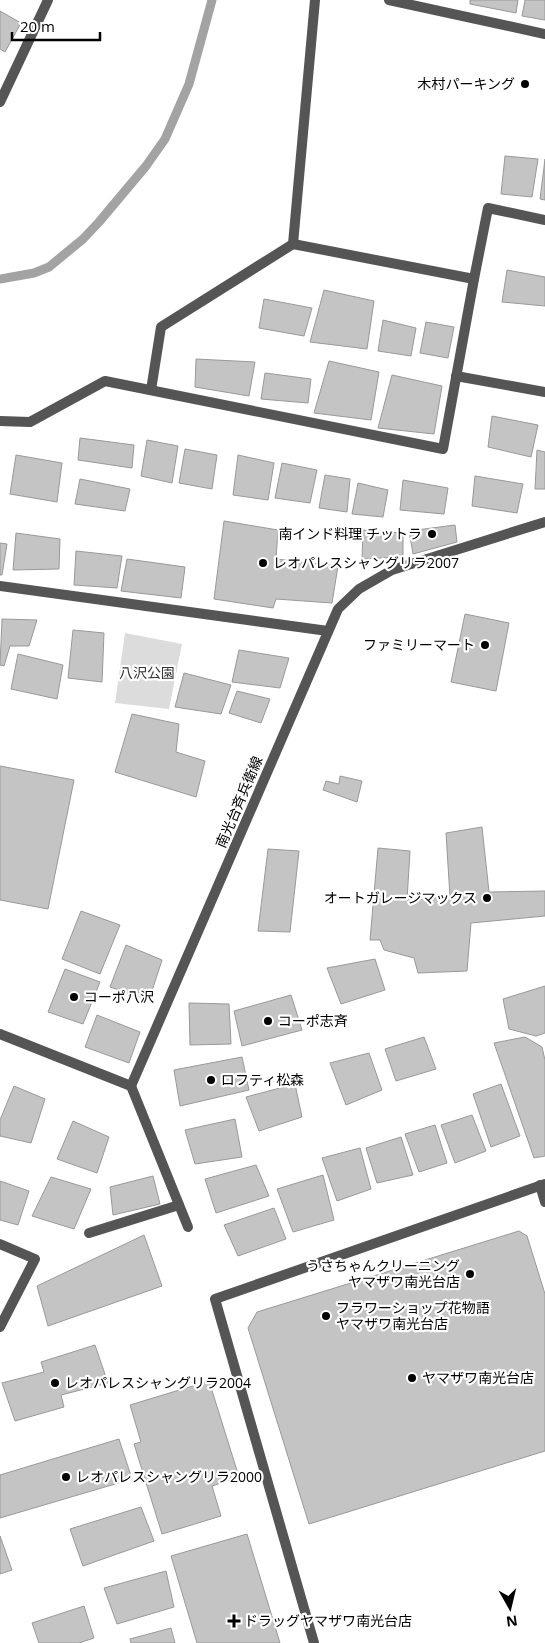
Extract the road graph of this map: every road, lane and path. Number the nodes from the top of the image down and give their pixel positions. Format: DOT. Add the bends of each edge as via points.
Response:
graph roads {
  1 [pos="48,0"];
  2 [pos="314,0"];
  3 [pos="389,0"];
  4 [pos="545,34"];
  5 [pos="0,102"];
  6 [pos="545,220"];
  7 [pos="293,244"];
  8 [pos="474,279"];
  9 [pos="456,376"];
  10 [pos="151,390"];
  11 [pos="545,392"];
  12 [pos="0,421"];
  13 [pos="545,522"];
  14 [pos="0,586"];
  15 [pos="328,631"];
  16 [pos="0,1034"];
  17 [pos="131,1086"];
  18 [pos="542,1185"];
  19 [pos="545,1202"];
  20 [pos="179,1205"];
  21 [pos="188,1227"];
  22 [pos="89,1233"];
  23 [pos="0,1244"];
  24 [pos="0,1327"];
  25 [pos="314,1643"];
  1 -- 5 [label="street"];
  2 -- 7 [label="street"];
  3 -- 4 [label="street"];
  6 -- 8 [label="street" via="488,208"];
  7 -- 8 [label="street"];
  7 -- 10 [label="street" via="161,326"];
  8 -- 9 [label="street"];
  9 -- 10 [label="street" via="443,449"];
  9 -- 11 [label="street"];
  10 -- 12 [label="street" via="105,380 30,422"];
  13 -- 15 [label="street, 南光台斉兵衛線" via="392,570 358,590 338,609"];
  14 -- 15 [label="street"];
  15 -- 17 [label="street, 南光台斉兵衛線"];
  16 -- 17 [label="street"];
  17 -- 20 [label="street"];
  18 -- 19 [label="street"];
  18 -- 25 [label="street" via="215,1299"];
  20 -- 21 [label="street"];
  20 -- 22 [label="street"];
  23 -- 24 [label="street" via="35,1259"];
}
